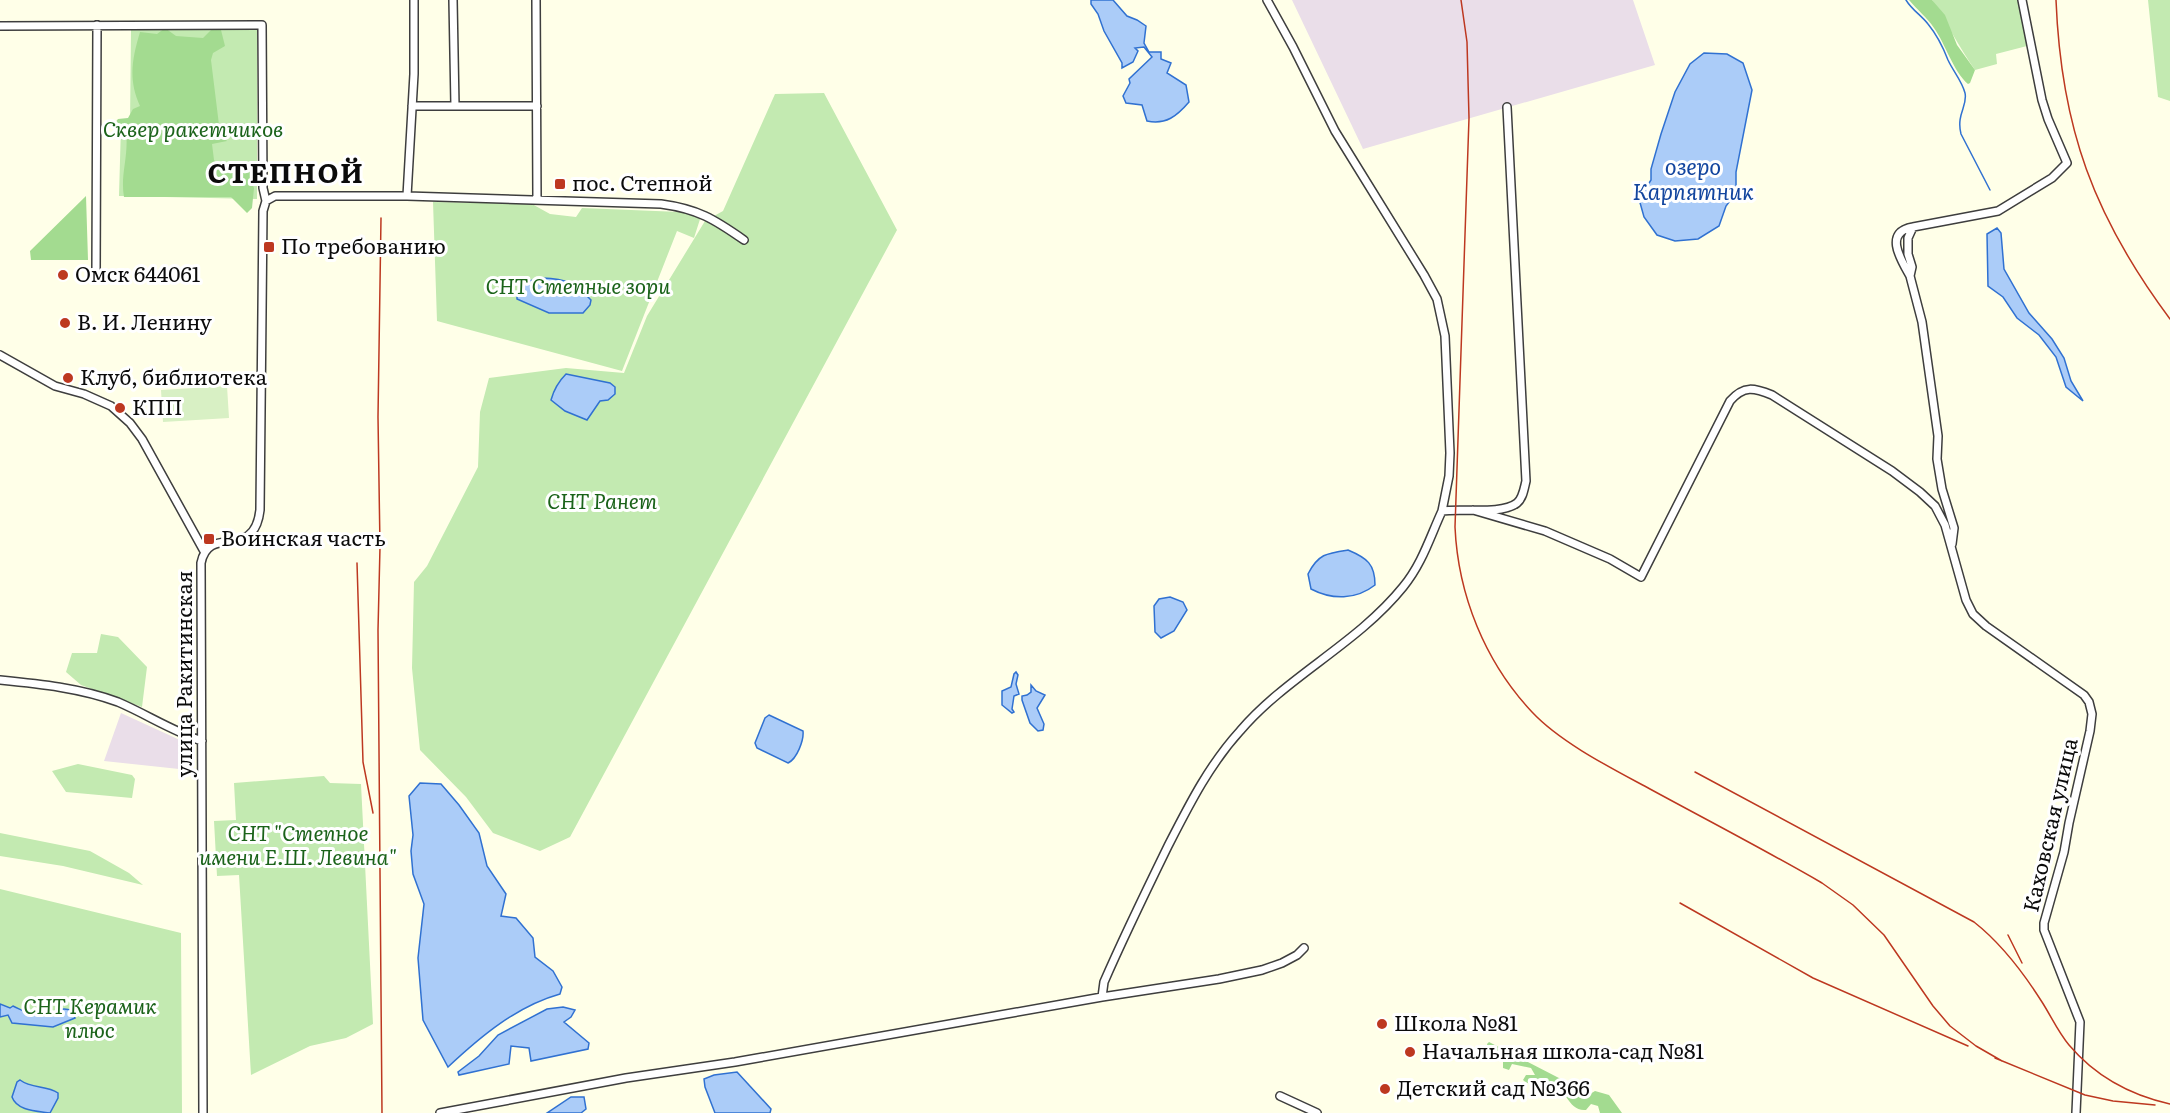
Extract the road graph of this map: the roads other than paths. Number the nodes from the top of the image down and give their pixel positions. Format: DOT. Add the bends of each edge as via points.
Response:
graph roads {
  1 [pos="414,0"];
  2 [pos="453,0"];
  3 [pos="536,0"];
  4 [pos="1267,0"];
  5 [pos="2022,0"];
  6 [pos="97,25"];
  7 [pos="0,26"];
  8 [pos="412,106"];
  9 [pos="455,106"];
  10 [pos="537,106"];
  11 [pos="1507,107"];
  12 [pos="407,196"];
  13 [pos="537,199"];
  14 [pos="266,201"];
  15 [pos="1912,227"];
  16 [pos="744,240"];
  17 [pos="96,274"];
  18 [pos="1910,276"];
  19 [pos="0,355"];
  20 [pos="1473,510"];
  21 [pos="1442,511"];
  22 [pos="1952,549"];
  23 [pos="204,551"];
  24 [pos="0,680"];
  25 [pos="202,741"];
  26 [pos="1304,948"];
  27 [pos="1102,997"];
  28 [pos="1280,1096"];
  29 [pos="203,1113"];
  30 [pos="440,1113"];
  31 [pos="1317,1113"];
  32 [pos="2076,1113"];
  1 -- 8 [label="street"];
  2 -- 9 [label="street"];
  3 -- 10 [label="street"];
  4 -- 21 [label="street" via="1335,131 1437,298 1445,336 1449,394 1449,476"];
  5 -- 15 [label="street" via="2042,100 2067,163 2052,178 1998,211"];
  6 -- 7 [label="street"];
  6 -- 14 [label="street, улица Ракитинская" via="262,25"];
  6 -- 17 [label="street"];
  8 -- 9 [label="street"];
  8 -- 12 [label="street"];
  9 -- 10 [label="street"];
  10 -- 13 [label="street"];
  11 -- 20 [label="street" via="1526,481 1516,504 1503,509"];
  12 -- 13 [label="street"];
  12 -- 14 [label="street" via="275,196"];
  13 -- 16 [label="street" via="684,207"];
  14 -- 23 [label="street, улица Ракитинская" via="259,520 247,537 215,543"];
  15 -- 18 [label="street" via="1908,237"];
  15 -- 18 [label="street" via="1898,234 1896,242"];
  18 -- 22 [label="street" via="1922,322 1942,489 1954,528"];
  19 -- 23 [label="street" via="55,386 111,406 130,423"];
  20 -- 21 [label="street"];
  20 -- 22 [label="street" via="1545,531 1641,577 1730,401 1737,393 1757,389 1772,394 1920,492 1935,506"];
  21 -- 27 [label="street" via="1421,562 1403,588 1358,631 1268,701 1214,761 1142,898 1104,982"];
  22 -- 32 [label="street, Каховская улица" via="1973,614 2084,695 2092,714 2044,930 2080,1022"];
  23 -- 25 [label="street, улица Ракитинская"];
  24 -- 25 [label="street" via="63,687 97,696"];
  25 -- 29 [label="street, улица Ракитинская"];
  26 -- 27 [label="street" via="1282,963 1262,970"];
  27 -- 30 [label="street"];
  28 -- 31 [label="street"];
}
